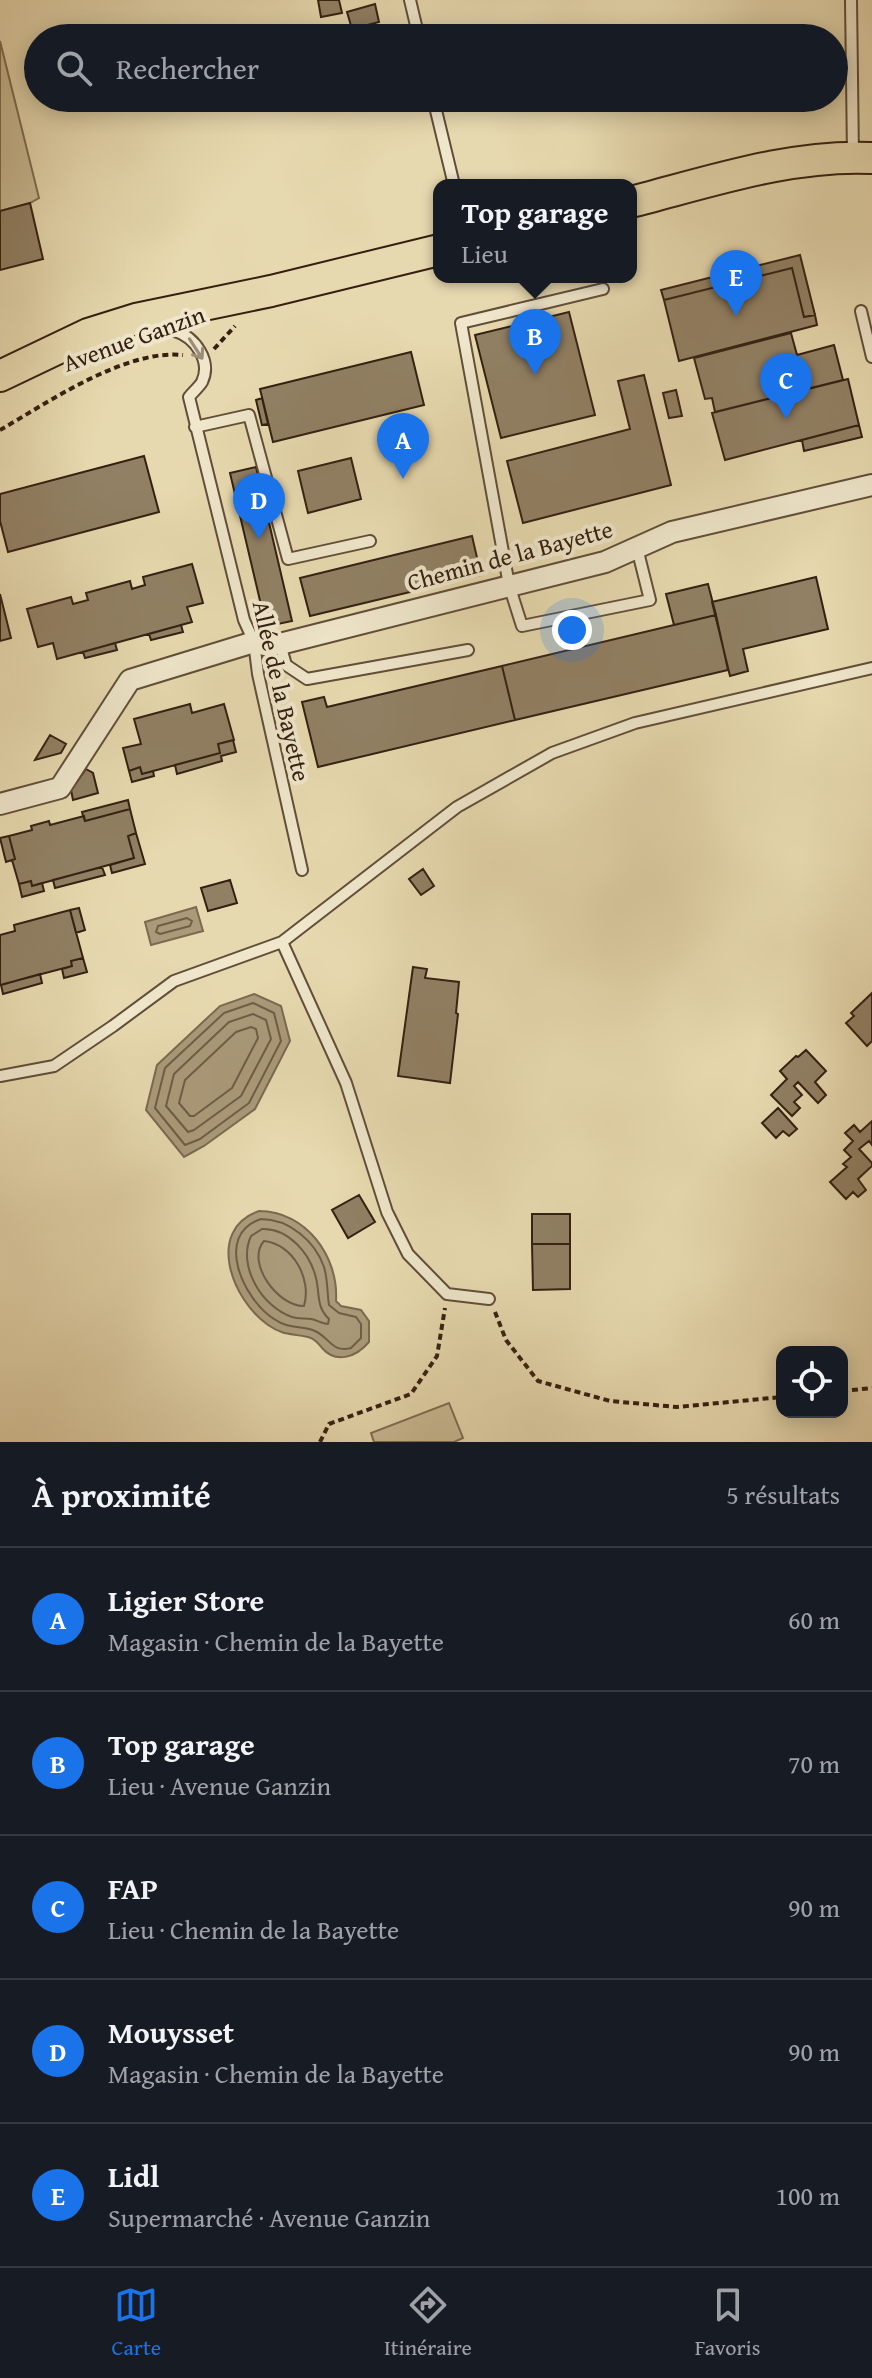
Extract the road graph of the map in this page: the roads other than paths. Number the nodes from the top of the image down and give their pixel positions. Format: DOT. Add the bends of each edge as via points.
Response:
graph roads {
  1 [pos="410,0"];
  2 [pos="851,0"];
  3 [pos="416,24"];
  4 [pos="436,112"];
  5 [pos="862,157"];
  6 [pos="453,179"];
  7 [pos="637,200"];
  8 [pos="433,251"];
  9 [pos="603,289"];
  10 [pos="271,291"];
  11 [pos="861,311"];
  12 [pos="149,330"];
  13 [pos="872,357"];
  14 [pos="0,376"];
  15 [pos="0,395"];
  16 [pos="195,427"];
  17 [pos="872,485"];
  18 [pos="370,541"];
  19 [pos="637,548"];
  20 [pos="509,585"];
  21 [pos="254,642"];
  22 [pos="280,644"];
  23 [pos="468,650"];
  24 [pos="872,668"];
  25 [pos="0,804"];
  26 [pos="302,870"];
  27 [pos="282,942"];
  28 [pos="0,1076"];
  29 [pos="489,1299"];
  1 -- 3 [label="lane"];
  2 -- 5 [label="lane"];
  4 -- 6 [label="lane"];
  5 -- 7 [label="main road" via="795,163"];
  8 -- 10 [label="main road, Avenue Ganzin"];
  9 -- 20 [label="lane" via="461,323"];
  10 -- 12 [label="main road, Avenue Ganzin"];
  10 -- 14 [label="main road, Avenue Ganzin" via="112,326"];
  11 -- 13 [label="lane"];
  12 -- 15 [label="main road, Avenue Ganzin" via="83,353"];
  12 -- 16 [label="lane, Allée de la Bayette, one-way" via="173,330 203,354 202,381 189,397"];
  16 -- 18 [label="lane" via="249,415 288,559"];
  16 -- 21 [label="lane, Allée de la Bayette"];
  17 -- 19 [label="street, Chemin de la Bayette" via="672,532"];
  19 -- 20 [label="street, Chemin de la Bayette" via="605,562"];
  19 -- 20 [label="lane" via="650,600 522,626"];
  20 -- 22 [label="street, Chemin de la Bayette"];
  21 -- 22 [label="street, Chemin de la Bayette"];
  21 -- 25 [label="street" via="130,680 60,788"];
  21 -- 26 [label="lane, Allée de la Bayette"];
  22 -- 23 [label="lane" via="286,665 307,679"];
  24 -- 27 [label="lane" via="635,723 552,753 457,807"];
  27 -- 28 [label="lane" via="174,981 54,1066"];
  27 -- 29 [label="lane" via="346,1083 387,1212 408,1254 447,1294"];
}
